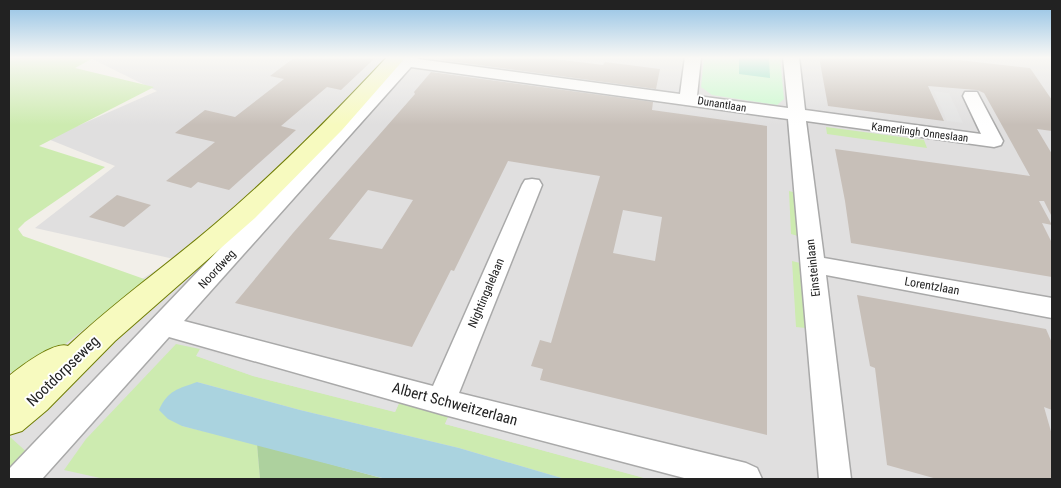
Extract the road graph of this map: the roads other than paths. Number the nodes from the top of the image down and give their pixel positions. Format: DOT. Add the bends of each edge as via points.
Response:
graph roads {
  1 [pos="384,80"];
  2 [pos="387,80"];
  3 [pos="552,80"];
  4 [pos="690,80"];
  5 [pos="793,80"];
  6 [pos="971,96"];
  7 [pos="688,99"];
  8 [pos="797,116"];
  9 [pos="532,185"];
  10 [pos="812,264"];
  11 [pos="1052,308"];
  12 [pos="165,326"];
  13 [pos="102,333"];
  14 [pos="9,396"];
  15 [pos="441,401"];
  16 [pos="9,419"];
  17 [pos="21,479"];
  18 [pos="746,479"];
  19 [pos="835,479"];
  1 -- 13 [label="main road, Noordweg" via="244,213"];
  2 -- 12 [label="street, Noordweg"];
  3 -- 7 [label="street, Dunantlaan"];
  4 -- 7 [label="street"];
  5 -- 8 [label="street, Einsteinlaan"];
  6 -- 8 [label="street, Kamerlingh Onneslaan" via="994,141"];
  7 -- 8 [label="street, Dunantlaan"];
  8 -- 10 [label="street, Einsteinlaan"];
  9 -- 15 [label="street, Nightingalelaan"];
  10 -- 11 [label="street, Lorentzlaan"];
  10 -- 19 [label="street, Einsteinlaan"];
  12 -- 15 [label="street, Albert Schweitzerlaan"];
  12 -- 17 [label="street, Noordweg"];
  13 -- 14 [label="main road, Nootdorpseweg" via="31,378"];
  13 -- 16 [label="main road, Nootdorpseweg" via="49,388"];
  15 -- 18 [label="street, Albert Schweitzerlaan"];
}
